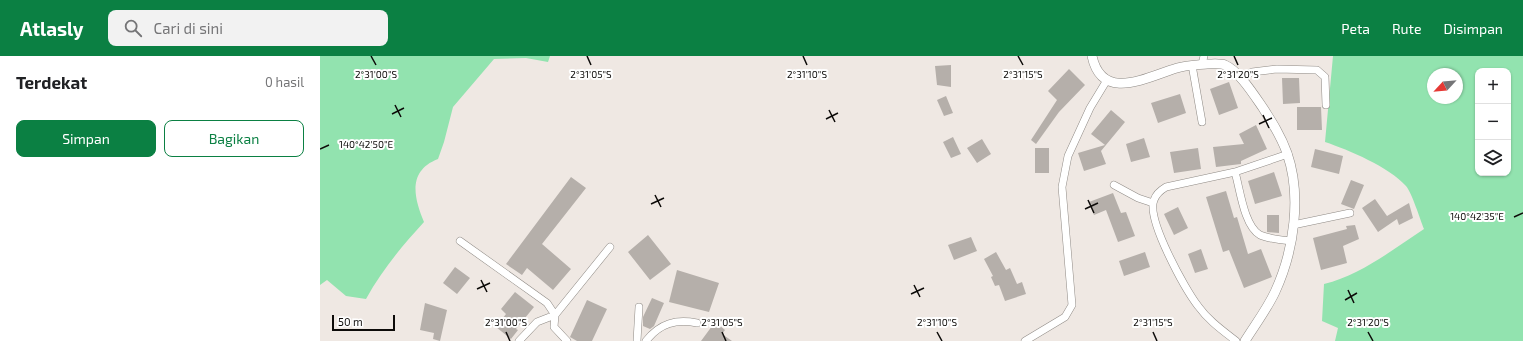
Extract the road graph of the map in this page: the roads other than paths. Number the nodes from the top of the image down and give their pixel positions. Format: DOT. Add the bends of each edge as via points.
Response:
graph roads {
  1 [pos="1092,56"];
  2 [pos="1203,60"];
  3 [pos="1192,65"];
  4 [pos="1104,78"];
  5 [pos="1240,78"];
  6 [pos="1326,105"];
  7 [pos="1202,122"];
  8 [pos="1288,154"];
  9 [pos="1235,172"];
  10 [pos="1114,185"];
  11 [pos="1153,203"];
  12 [pos="1350,213"];
  13 [pos="1293,226"];
  14 [pos="460,241"];
  15 [pos="1291,241"];
  16 [pos="610,247"];
  17 [pos="638,307"];
  18 [pos="555,315"];
  19 [pos="697,323"];
  20 [pos="519,341"];
  21 [pos="567,341"];
  22 [pos="637,341"];
  23 [pos="646,341"];
  24 [pos="1025,341"];
  25 [pos="1236,341"];
  26 [pos="1245,341"];
  1 -- 4 [label="street" via="1094,65"];
  2 -- 3 [label="street"];
  2 -- 5 [label="street" via="1225,65"];
  3 -- 4 [label="street" via="1125,84"];
  3 -- 7 [label="street"];
  4 -- 24 [label="street" via="1068,156 1062,187 1072,305 1065,318"];
  5 -- 6 [label="street" via="1262,70 1317,70 1325,77"];
  5 -- 8 [label="street" via="1252,91 1277,130"];
  8 -- 9 [label="street"];
  8 -- 13 [label="street" via="1294,192"];
  9 -- 11 [label="street" via="1166,187 1158,193"];
  9 -- 15 [label="street" via="1248,220 1253,228 1264,236"];
  10 -- 11 [label="street"];
  11 -- 25 [label="street" via="1152,212 1159,233 1186,288 1212,322"];
  12 -- 13 [label="street"];
  13 -- 15 [label="street"];
  14 -- 18 [label="street" via="547,303"];
  15 -- 26 [label="street" via="1283,274 1275,293"];
  16 -- 18 [label="street"];
  17 -- 22 [label="street"];
  18 -- 20 [label="street" via="538,322"];
  18 -- 21 [label="street" via="554,327"];
  19 -- 23 [label="street" via="682,320 669,324 656,330"];
}
